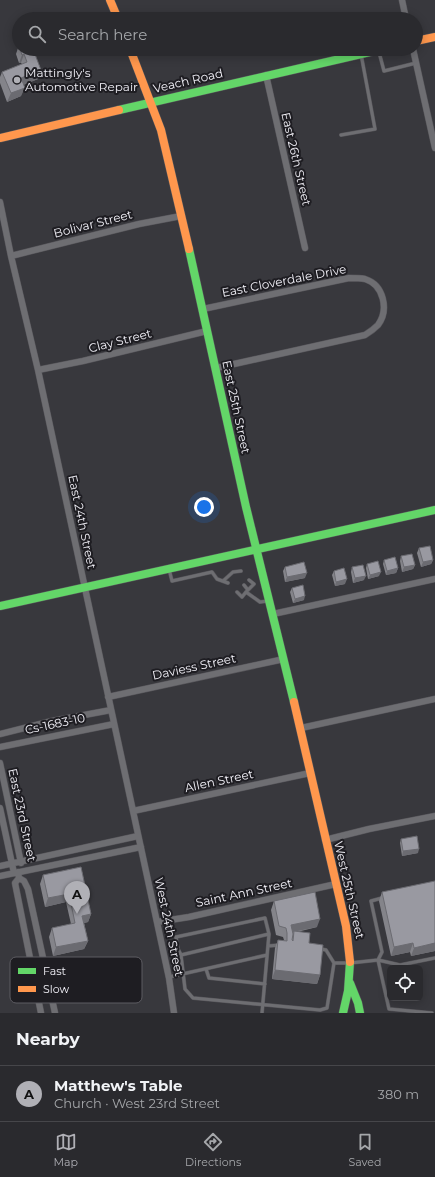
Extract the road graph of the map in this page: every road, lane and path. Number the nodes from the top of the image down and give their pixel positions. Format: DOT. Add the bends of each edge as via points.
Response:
graph roads {
  1 [pos="110,0"];
  2 [pos="402,0"];
  3 [pos="115,12"];
  4 [pos="405,12"];
  5 [pos="435,37"];
  6 [pos="423,40"];
  7 [pos="133,56"];
  8 [pos="352,56"];
  9 [pos="361,56"];
  10 [pos="382,56"];
  11 [pos="415,56"];
  12 [pos="416,62"];
  13 [pos="266,75"];
  14 [pos="151,102"];
  15 [pos="341,135"];
  16 [pos="0,138"];
  17 [pos="435,148"];
  18 [pos="0,202"];
  19 [pos="181,216"];
  20 [pos="305,248"];
  21 [pos="11,256"];
  22 [pos="203,309"];
  23 [pos="208,331"];
  24 [pos="216,368"];
  25 [pos="38,370"];
  26 [pos="435,510"];
  27 [pos="257,550"];
  28 [pos="169,569"];
  29 [pos="241,571"];
  30 [pos="229,575"];
  31 [pos="236,576"];
  32 [pos="435,579"];
  33 [pos="250,580"];
  34 [pos="223,581"];
  35 [pos="228,583"];
  36 [pos="244,585"];
  37 [pos="85,587"];
  38 [pos="247,591"];
  39 [pos="237,592"];
  40 [pos="270,601"];
  41 [pos="0,606"];
  42 [pos="273,614"];
  43 [pos="284,659"];
  44 [pos="108,697"];
  45 [pos="435,699"];
  46 [pos="111,710"];
  47 [pos="114,724"];
  48 [pos="301,728"];
  49 [pos="0,734"];
  50 [pos="0,747"];
  51 [pos="0,763"];
  52 [pos="310,773"];
  53 [pos="0,808"];
  54 [pos="133,811"];
  55 [pos="435,816"];
  56 [pos="138,836"];
  57 [pos="325,840"];
  58 [pos="141,847"];
  59 [pos="21,861"];
  60 [pos="12,863"];
  61 [pos="0,866"];
  62 [pos="18,873"];
  63 [pos="0,876"];
  64 [pos="336,884"];
  65 [pos="385,898"];
  66 [pos="157,922"];
  67 [pos="269,934"];
  68 [pos="284,945"];
  69 [pos="268,946"];
  70 [pos="313,948"];
  71 [pos="181,955"];
  72 [pos="267,955"];
  73 [pos="30,957"];
  74 [pos="43,957"];
  75 [pos="435,958"];
  76 [pos="378,960"];
  77 [pos="334,964"];
  78 [pos="350,964"];
  79 [pos="206,969"];
  80 [pos="183,974"];
  81 [pos="169,978"];
  82 [pos="350,983"];
  83 [pos="265,984"];
  84 [pos="39,1003"];
  85 [pos="53,1003"];
  86 [pos="263,1004"];
  87 [pos="41,1013"];
  88 [pos="55,1013"];
  89 [pos="174,1013"];
  90 [pos="262,1013"];
  91 [pos="343,1013"];
  92 [pos="360,1013"];
  93 [pos="432,1013"];
  1 -- 3 [label="street"];
  2 -- 4 [label="street"];
  5 -- 6 [label="street"];
  7 -- 14 [label="street, East 25th Street"];
  8 -- 13 [label="street, Veach Road"];
  9 -- 15 [label="lane" via="375,129"];
  10 -- 12 [label="lane" via="384,71"];
  11 -- 12 [label="street"];
  12 -- 17 [label="street"];
  13 -- 14 [label="street, Veach Road"];
  13 -- 20 [label="street, East 26th Street"];
  14 -- 16 [label="street, Veach Road"];
  14 -- 19 [label="street, East 25th Street" via="161,130"];
  18 -- 21 [label="street, East 24th Street"];
  19 -- 21 [label="street, Bolivar Street"];
  19 -- 22 [label="street, East 25th Street"];
  21 -- 25 [label="street, East 24th Street"];
  22 -- 23 [label="street, East 25th Street"];
  22 -- 24 [label="street, East Cloverdale Drive" via="349,278 372,283 383,300 384,311 381,320 365,335"];
  23 -- 24 [label="street, East 25th Street"];
  23 -- 25 [label="street, Clay Street"];
  24 -- 27 [label="street, East 25th Street"];
  25 -- 37 [label="street, East 24th Street"];
  26 -- 27 [label="street"];
  27 -- 28 [label="street"];
  27 -- 40 [label="street, East 25th Street"];
  28 -- 34 [label="lane" via="172,581 212,572 217,580"];
  28 -- 37 [label="street"];
  29 -- 30 [label="lane"];
  30 -- 31 [label="lane"];
  30 -- 34 [label="lane"];
  32 -- 42 [label="street"];
  33 -- 38 [label="lane" via="254,584"];
  34 -- 35 [label="lane"];
  36 -- 38 [label="lane"];
  37 -- 41 [label="street"];
  37 -- 44 [label="street, East 24th Street"];
  38 -- 39 [label="lane" via="242,597"];
  38 -- 40 [label="lane" via="260,602"];
  40 -- 42 [label="street, East 25th Street"];
  42 -- 43 [label="street, East 25th Street"];
  43 -- 44 [label="street, Daviess Street"];
  43 -- 48 [label="street, East 25th Street"];
  44 -- 46 [label="street, East 24th Street"];
  45 -- 48 [label="street"];
  46 -- 47 [label="street, East 24th Street"];
  46 -- 49 [label="street"];
  47 -- 50 [label="street, Cs-1683-10"];
  47 -- 54 [label="street, East 24th Street"];
  48 -- 52 [label="street, East 25th Street"];
  51 -- 59 [label="street, East 23rd Street"];
  52 -- 54 [label="street, Allen Street"];
  52 -- 57 [label="street, West 25th Street"];
  53 -- 60 [label="street, East 23rd Street"];
  54 -- 56 [label="street, East 24th Street"];
  55 -- 57 [label="street"];
  56 -- 58 [label="street, East 24th Street"];
  56 -- 59 [label="street"];
  57 -- 64 [label="street, West 25th Street"];
  58 -- 62 [label="street"];
  58 -- 66 [label="street, West 24th Street"];
  59 -- 60 [label="street"];
  59 -- 62 [label="street, East 23rd Street"];
  60 -- 61 [label="street"];
  60 -- 62 [label="street, East 23rd Street"];
  62 -- 63 [label="street"];
  62 -- 73 [label="street" via="15,883"];
  62 -- 74 [label="street" via="28,889"];
  64 -- 66 [label="street, Saint Ann Street"];
  64 -- 78 [label="street, West 25th Street" via="349,941"];
  65 -- 76 [label="lane" via="371,901 382,952"];
  66 -- 81 [label="street, West 24th Street"];
  67 -- 69 [label="lane"];
  67 -- 71 [label="lane"];
  67 -- 71 [label="lane" via="265,918 262,918 176,937"];
  68 -- 69 [label="lane"];
  69 -- 72 [label="lane"];
  70 -- 77 [label="lane" via="326,950"];
  71 -- 80 [label="lane"];
  72 -- 79 [label="lane"];
  72 -- 83 [label="lane"];
  75 -- 76 [label="lane" via="400,965"];
  76 -- 78 [label="lane"];
  76 -- 93 [label="lane" via="389,1009"];
  77 -- 78 [label="lane"];
  77 -- 86 [label="lane" via="327,1008 320,1010"];
  78 -- 82 [label="street, West 25th Street"];
  79 -- 80 [label="lane"];
  79 -- 83 [label="lane" via="209,978"];
  80 -- 81 [label="lane"];
  80 -- 86 [label="lane" via="185,989 193,998"];
  81 -- 89 [label="street, West 24th Street"];
  82 -- 91 [label="street, West 25th Street"];
  82 -- 92 [label="street"];
  83 -- 86 [label="lane"];
  84 -- 87 [label="street"];
  85 -- 88 [label="street"];
  86 -- 90 [label="lane"];
}
